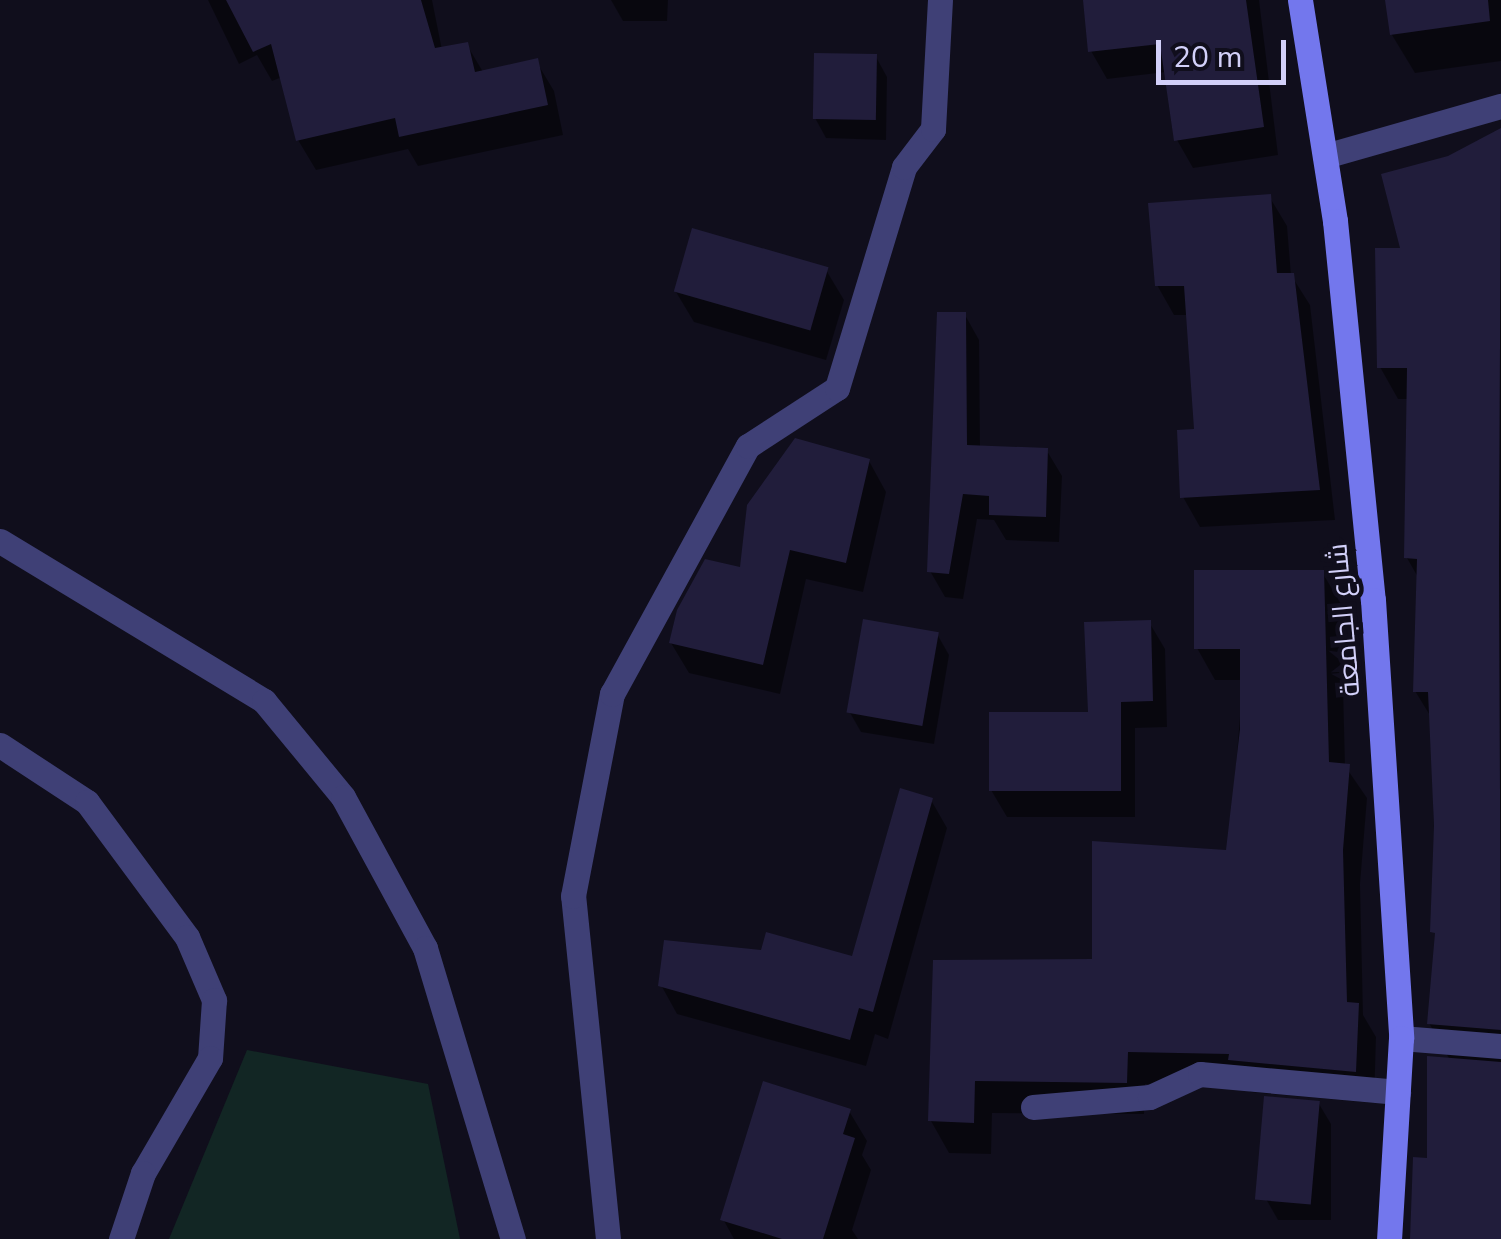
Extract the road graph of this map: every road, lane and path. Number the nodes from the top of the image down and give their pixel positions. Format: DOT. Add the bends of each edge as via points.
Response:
graph roads {
  1 [pos="940,0"];
  2 [pos="1300,0"];
  3 [pos="1501,106"];
  4 [pos="1324,156"];
  5 [pos="0,541"];
  6 [pos="0,745"];
  7 [pos="1401,1038"];
  8 [pos="1501,1046"];
  9 [pos="1398,1092"];
  10 [pos="1034,1107"];
  11 [pos="121,1239"];
  12 [pos="513,1239"];
  13 [pos="608,1239"];
  14 [pos="1389,1239"];
  1 -- 13 [label="street" via="933,129 904,167 837,388 748,446 612,694 573,896"];
  2 -- 4 [label="main road, شارع الجامعة"];
  3 -- 4 [label="street"];
  4 -- 7 [label="main road, شارع الجامعة" via="1373,600"];
  5 -- 12 [label="street" via="264,701 343,797 424,948"];
  6 -- 11 [label="street" via="87,802 186,938 214,1000 210,1058 143,1173"];
  7 -- 8 [label="street"];
  7 -- 9 [label="main road, شارع الجامعة"];
  9 -- 10 [label="street" via="1200,1074 1150,1097"];
  9 -- 14 [label="main road, شارع الجامعة"];
}
